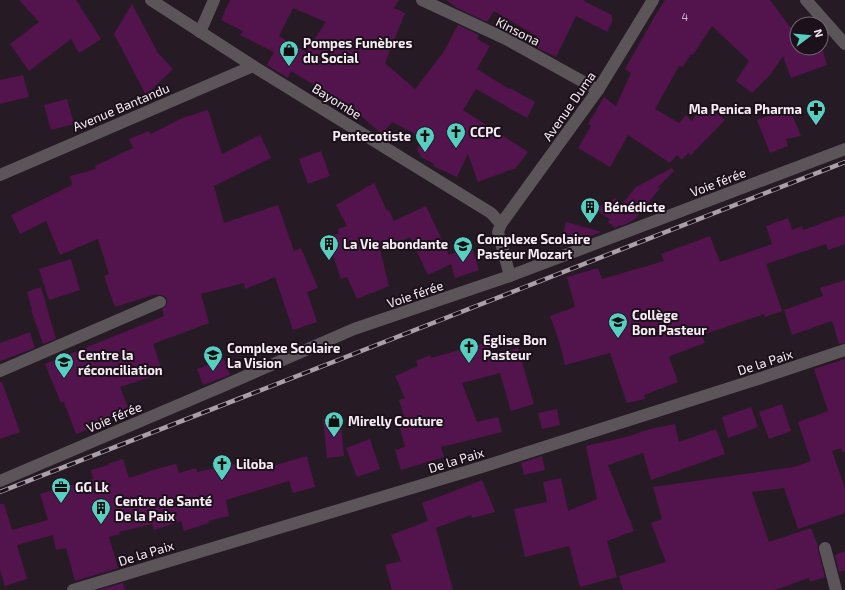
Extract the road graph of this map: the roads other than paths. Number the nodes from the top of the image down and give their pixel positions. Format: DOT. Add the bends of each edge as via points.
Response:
graph roads {
  1 [pos="150,0"];
  2 [pos="214,0"];
  3 [pos="422,0"];
  4 [pos="806,0"];
  5 [pos="648,2"];
  6 [pos="200,32"];
  7 [pos="845,44"];
  8 [pos="252,66"];
  9 [pos="598,90"];
  10 [pos="845,149"];
  11 [pos="0,175"];
  12 [pos="501,224"];
  13 [pos="510,276"];
  14 [pos="160,302"];
  15 [pos="845,350"];
  16 [pos="0,371"];
  17 [pos="0,481"];
  18 [pos="825,548"];
  19 [pos="73,590"];
  20 [pos="836,590"];
  1 -- 6 [label="street, Bayombe"];
  2 -- 6 [label="street"];
  3 -- 9 [label="street, Kinsona" via="506,39"];
  4 -- 7 [label="street"];
  5 -- 9 [label="street, Avenue Duma"];
  6 -- 8 [label="street, Bayombe"];
  8 -- 11 [label="street, Avenue Bantandu"];
  8 -- 12 [label="street, Bayombe" via="491,213"];
  9 -- 12 [label="street, Avenue Duma"];
  10 -- 13 [label="street, Voie férée"];
  12 -- 13 [label="street" via="498,232"];
  13 -- 17 [label="street, Voie férée" via="354,329"];
  14 -- 16 [label="street"];
  15 -- 19 [label="street, De la Paix" via="484,466"];
  18 -- 20 [label="street"];
}
